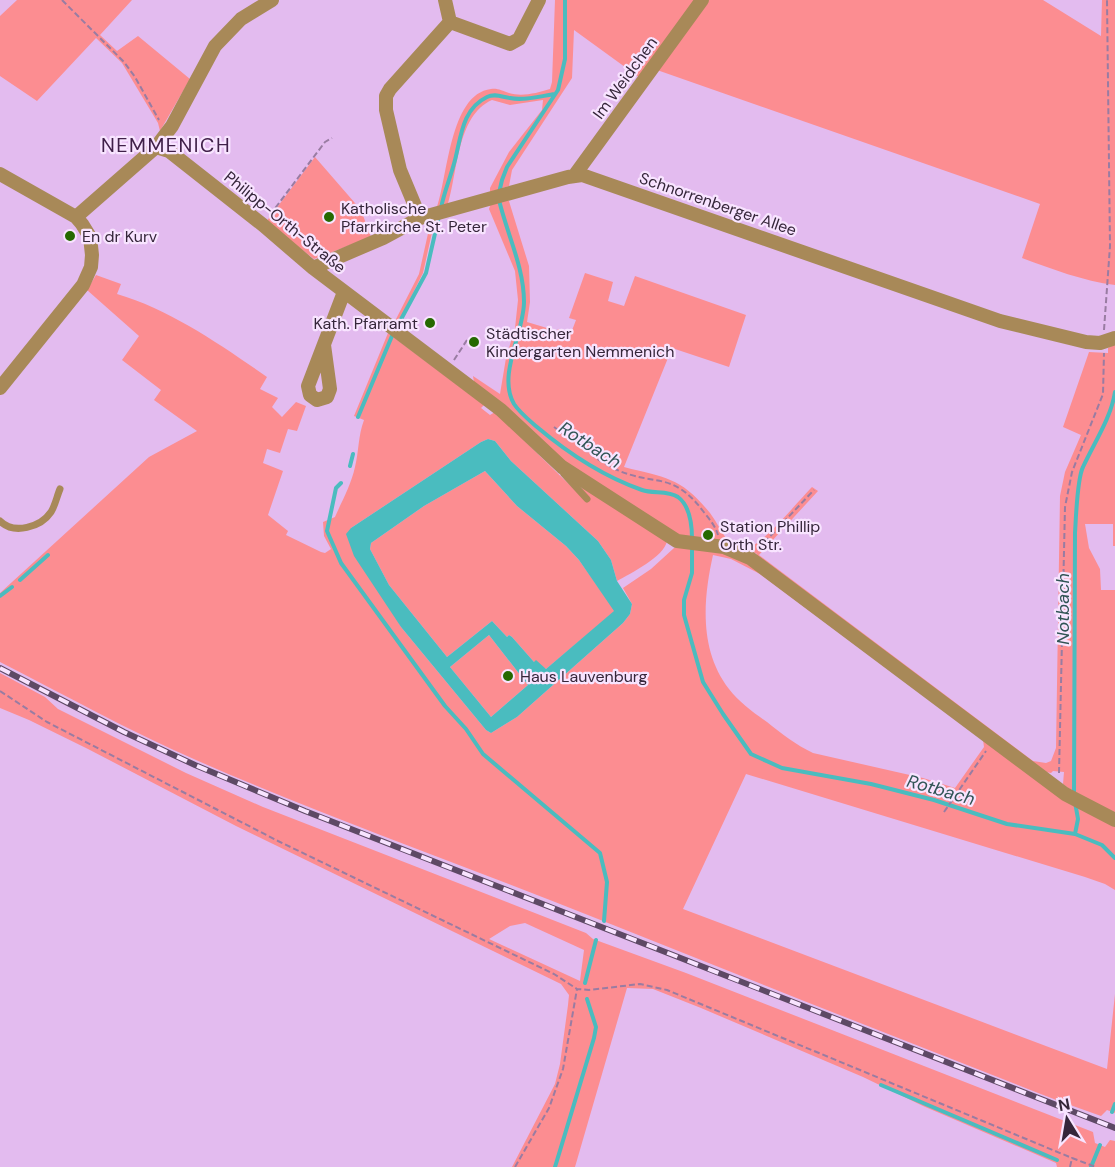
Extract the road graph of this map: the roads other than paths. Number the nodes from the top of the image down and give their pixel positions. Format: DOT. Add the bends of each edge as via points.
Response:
graph roads {
  1 [pos="272,0"];
  2 [pos="445,0"];
  3 [pos="539,0"];
  4 [pos="702,0"];
  5 [pos="450,22"];
  6 [pos="156,147"];
  7 [pos="0,174"];
  8 [pos="574,176"];
  9 [pos="76,217"];
  10 [pos="420,218"];
  11 [pos="313,268"];
  12 [pos="344,292"];
  13 [pos="1113,338"];
  14 [pos="324,345"];
  15 [pos="0,388"];
  16 [pos="540,448"];
  17 [pos="60,489"];
  18 [pos="587,499"];
  19 [pos="0,521"];
  20 [pos="1115,820"];
  1 -- 6 [label="street" via="241,19 215,46 172,126"];
  2 -- 5 [label="street"];
  3 -- 5 [label="street" via="519,39 510,44"];
  4 -- 8 [label="street, Im Weidchen"];
  5 -- 10 [label="street" via="390,89 386,100 399,170"];
  6 -- 9 [label="street"];
  6 -- 11 [label="street, Philipp-Orth-Straße" via="174,153"];
  7 -- 9 [label="street"];
  8 -- 10 [label="street, Schnorrenberger Allee"];
  8 -- 13 [label="street, Schnorrenberger Allee" via="589,177 1000,321 1086,342"];
  9 -- 15 [label="street" via="91,242 92,261 87,278"];
  10 -- 11 [label="street, Schnorrenberger Allee"];
  11 -- 12 [label="street, Philipp-Orth-Straße"];
  12 -- 14 [label="street, Philipp-Orth-Straße"];
  12 -- 16 [label="street, Philipp-Orth-Straße" via="501,410"];
  16 -- 18 [label="lane"];
  16 -- 20 [label="street, Philipp-Orth-Straße" via="581,480 675,540 716,546 750,558 1069,796"];
  17 -- 19 [label="lane" via="51,512 39,522 22,529"];
}
